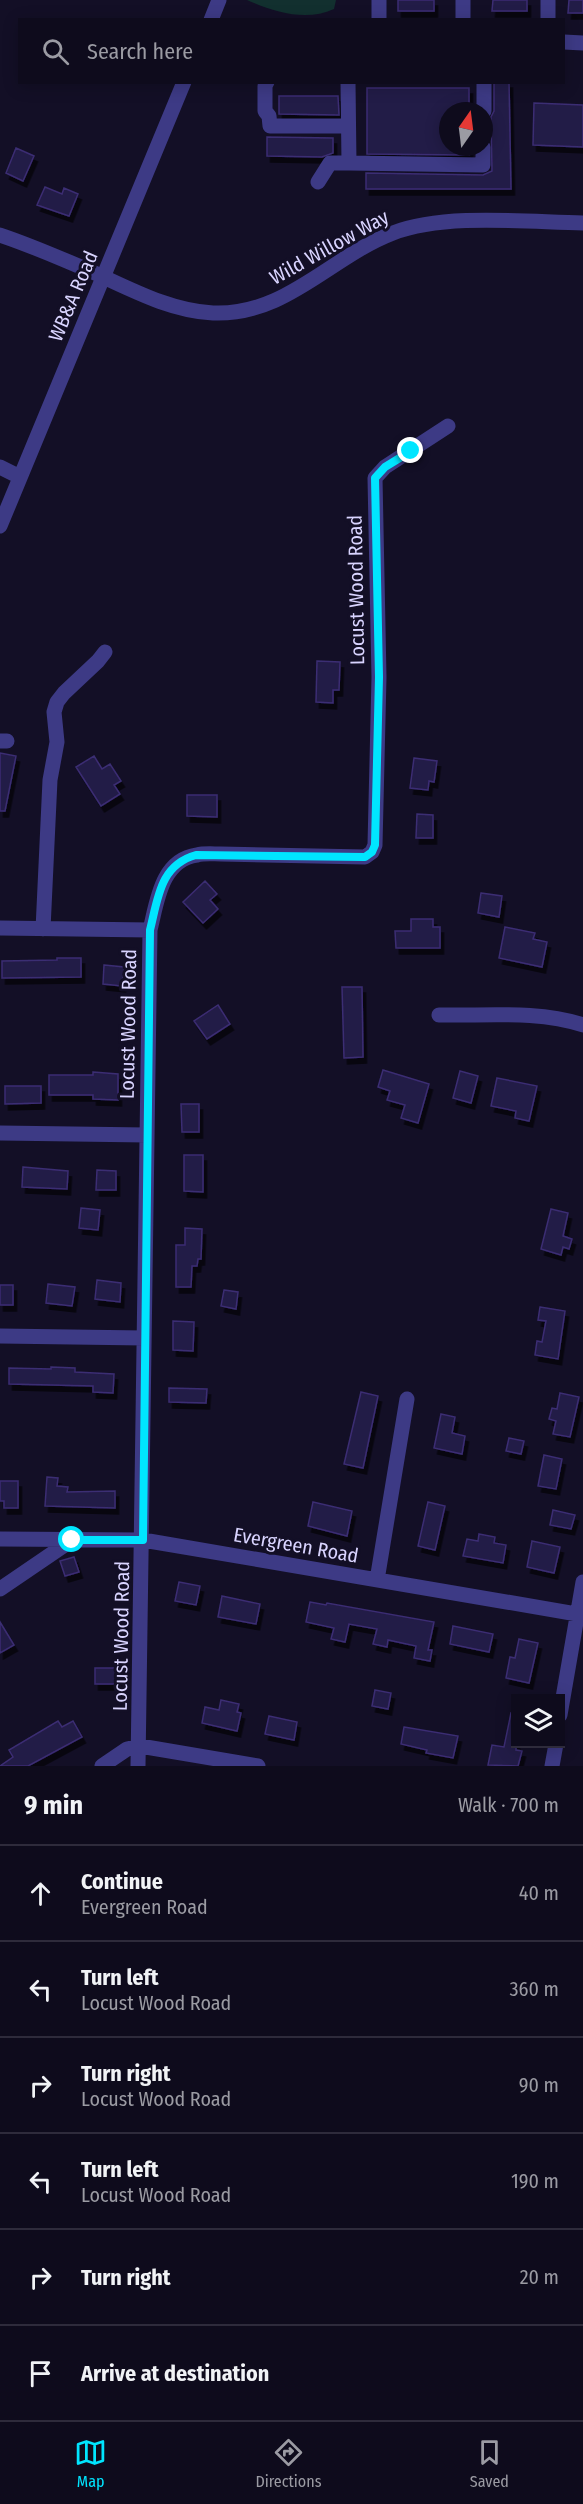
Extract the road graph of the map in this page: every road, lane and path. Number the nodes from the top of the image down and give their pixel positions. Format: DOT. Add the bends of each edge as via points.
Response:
graph roads {
  1 [pos="219,0"];
  2 [pos="379,0"];
  3 [pos="463,0"];
  4 [pos="548,0"];
  5 [pos="215,18"];
  6 [pos="379,18"];
  7 [pos="463,18"];
  8 [pos="548,18"];
  9 [pos="565,42"];
  10 [pos="583,43"];
  11 [pos="183,84"];
  12 [pos="266,84"];
  13 [pos="272,84"];
  14 [pos="348,84"];
  15 [pos="484,84"];
  16 [pos="484,102"];
  17 [pos="269,116"];
  18 [pos="348,126"];
  19 [pos="483,156"];
  20 [pos="349,163"];
  21 [pos="318,182"];
  22 [pos="583,223"];
  23 [pos="0,235"];
  24 [pos="103,277"];
  25 [pos="448,426"];
  26 [pos="0,467"];
  27 [pos="20,477"];
  28 [pos="0,526"];
  29 [pos="105,652"];
  30 [pos="0,928"];
  31 [pos="43,929"];
  32 [pos="150,930"];
  33 [pos="439,1015"];
  34 [pos="583,1025"];
  35 [pos="0,1132"];
  36 [pos="147,1135"];
  37 [pos="0,1336"];
  38 [pos="144,1338"];
  39 [pos="407,1399"];
  40 [pos="0,1539"];
  41 [pos="72,1540"];
  42 [pos="143,1540"];
  43 [pos="377,1580"];
  44 [pos="583,1582"];
  45 [pos="0,1589"];
  46 [pos="580,1614"];
  47 [pos="565,1694"];
  48 [pos="140,1746"];
  49 [pos="555,1748"];
  50 [pos="102,1766"];
  51 [pos="138,1766"];
  52 [pos="258,1766"];
  53 [pos="552,1766"];
  1 -- 5 [label="street"];
  2 -- 6 [label="street"];
  3 -- 7 [label="street"];
  4 -- 8 [label="street"];
  9 -- 10 [label="street"];
  11 -- 24 [label="street, WB&A Road"];
  12 -- 17 [label="street" via="265,111"];
  13 -- 17 [label="street" via="274,109"];
  14 -- 18 [label="street"];
  15 -- 16 [label="street"];
  17 -- 18 [label="street" via="270,126"];
  18 -- 20 [label="street"];
  19 -- 20 [label="street" via="483,165"];
  20 -- 21 [label="street" via="330,163"];
  22 -- 24 [label="street, Wild Willow Way" via="444,222 409,227 371,243 290,295 234,312 196,312 172,306"];
  23 -- 24 [label="street, Wild Willow Way"];
  24 -- 27 [label="street, WB&A Road"];
  25 -- 32 [label="street, Locust Wood Road" via="385,467 375,478 379,677 372,852 365,857 221,854 185,858 166,875"];
  26 -- 27 [label="street"];
  27 -- 28 [label="street, WB&A Road"];
  29 -- 31 [label="street" via="64,693 54,712 57,742 50,780"];
  30 -- 31 [label="street"];
  31 -- 32 [label="street"];
  32 -- 36 [label="street, Locust Wood Road"];
  33 -- 34 [label="street" via="552,1018"];
  35 -- 36 [label="street"];
  36 -- 38 [label="street, Locust Wood Road"];
  37 -- 38 [label="street"];
  38 -- 42 [label="street, Locust Wood Road"];
  39 -- 43 [label="street"];
  40 -- 41 [label="street, Evergreen Road"];
  41 -- 42 [label="street, Evergreen Road"];
  41 -- 45 [label="street"];
  42 -- 43 [label="street, Evergreen Road"];
  42 -- 48 [label="street, Locust Wood Road"];
  43 -- 46 [label="street, Evergreen Road"];
  44 -- 46 [label="street"];
  46 -- 47 [label="street"];
  48 -- 50 [label="street" via="127,1749"];
  48 -- 51 [label="street, Locust Wood Road"];
  48 -- 52 [label="street"];
  49 -- 53 [label="street"];
}
